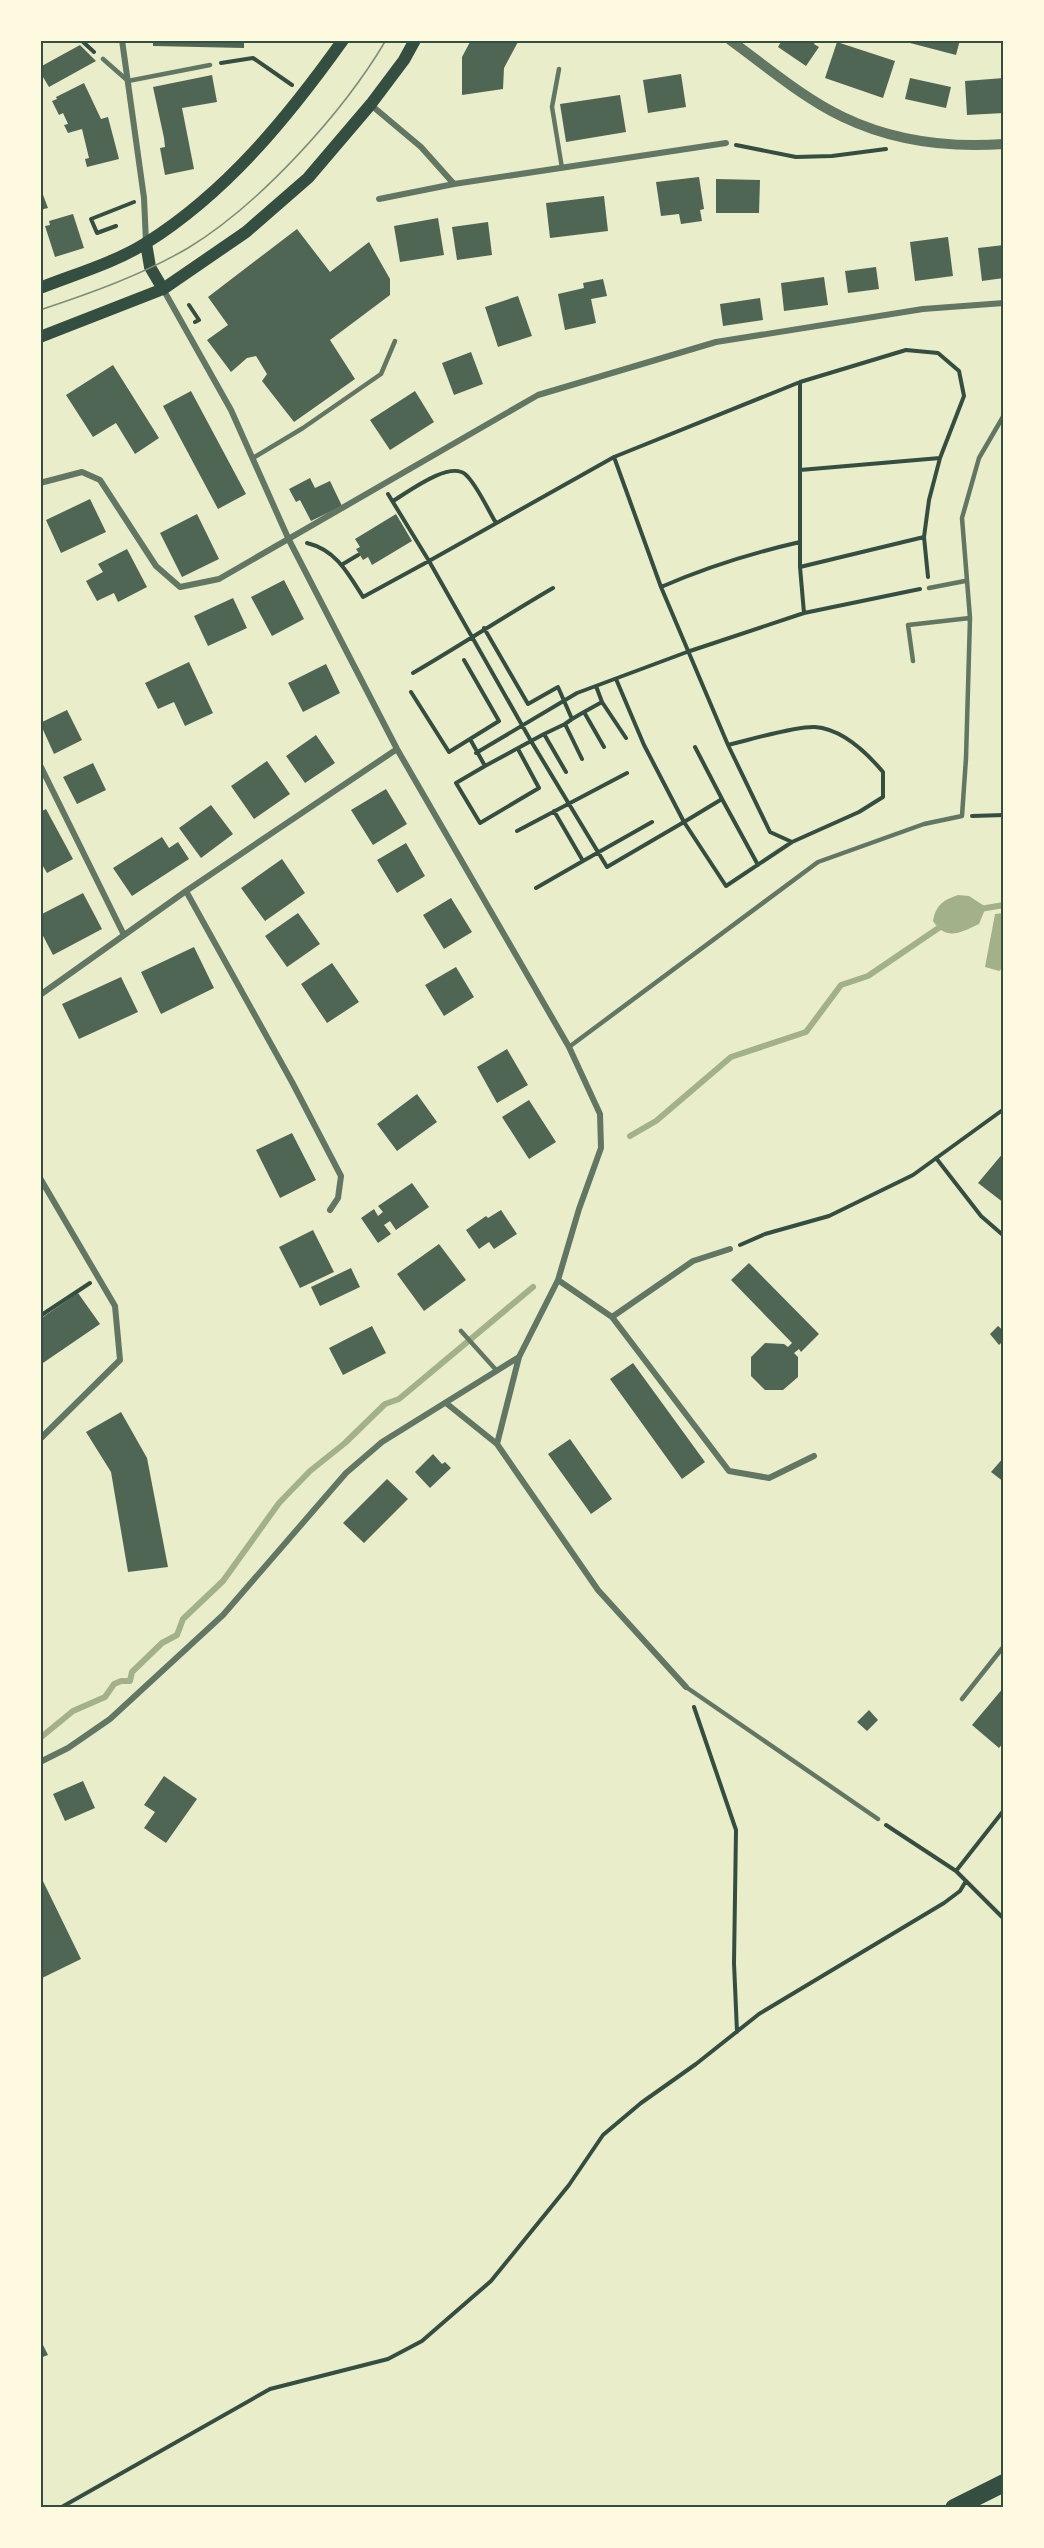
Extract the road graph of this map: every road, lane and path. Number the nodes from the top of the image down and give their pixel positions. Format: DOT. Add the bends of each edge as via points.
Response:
graph roads {
  1 [pos="81,40"];
  2 [pos="122,40"];
  3 [pos="343,40"];
  4 [pos="415,40"];
  5 [pos="730,40"];
  6 [pos="103,59"];
  7 [pos="210,65"];
  8 [pos="559,69"];
  9 [pos="128,81"];
  10 [pos="304,94"];
  11 [pos="371,104"];
  12 [pos="726,144"];
  13 [pos="1004,144"];
  14 [pos="889,149"];
  15 [pos="562,168"];
  16 [pos="453,184"];
  17 [pos="379,199"];
  18 [pos="116,210"];
  19 [pos="116,226"];
  20 [pos="146,243"];
  21 [pos="40,288"];
  22 [pos="163,289"];
  23 [pos="1004,303"];
  24 [pos="40,337"];
  25 [pos="395,341"];
  26 [pos="800,382"];
  27 [pos="1004,415"];
  28 [pos="614,457"];
  29 [pos="253,458"];
  30 [pos="940,458"];
  31 [pos="800,470"];
  32 [pos="40,483"];
  33 [pos="383,485"];
  34 [pos="393,501"];
  35 [pos="496,523"];
  36 [pos="924,537"];
  37 [pos="289,540"];
  38 [pos="800,542"];
  39 [pos="324,550"];
  40 [pos="358,555"];
  41 [pos="429,561"];
  42 [pos="343,564"];
  43 [pos="800,567"];
  44 [pos="965,581"];
  45 [pos="661,587"];
  46 [pos="553,588"];
  47 [pos="929,588"];
  48 [pos="804,613"];
  49 [pos="970,618"];
  50 [pos="484,628"];
  51 [pos="474,638"];
  52 [pos="687,652"];
  53 [pos="464,660"];
  54 [pos="912,661"];
  55 [pos="413,673"];
  56 [pos="616,679"];
  57 [pos="596,686"];
  58 [pos="411,692"];
  59 [pos="565,700"];
  60 [pos="602,702"];
  61 [pos="584,712"];
  62 [pos="572,719"];
  63 [pos="565,724"];
  64 [pos="522,726"];
  65 [pos="544,734"];
  66 [pos="626,738"];
  67 [pos="470,739"];
  68 [pos="531,741"];
  69 [pos="728,745"];
  70 [pos="604,747"];
  71 [pos="695,747"];
  72 [pos="397,749"];
  73 [pos="518,749"];
  74 [pos="476,753"];
  75 [pos="582,759"];
  76 [pos="40,765"];
  77 [pos="485,766"];
  78 [pos="566,772"];
  79 [pos="627,773"];
  80 [pos="722,799"];
  81 [pos="568,804"];
  82 [pos="554,811"];
  83 [pos="1004,815"];
  84 [pos="962,816"];
  85 [pos="652,822"];
  86 [pos="684,822"];
  87 [pos="517,831"];
  88 [pos="792,842"];
  89 [pos="598,853"];
  90 [pos="583,861"];
  91 [pos="758,865"];
  92 [pos="536,888"];
  93 [pos="186,891"];
  94 [pos="124,935"];
  95 [pos="40,995"];
  96 [pos="569,1047"];
  97 [pos="1004,1109"];
  98 [pos="936,1158"];
  99 [pos="40,1178"];
  100 [pos="330,1210"];
  101 [pos="1004,1236"];
  102 [pos="730,1249"];
  103 [pos="98,1277"];
  104 [pos="558,1280"];
  105 [pos="40,1316"];
  106 [pos="612,1317"];
  107 [pos="461,1331"];
  108 [pos="519,1357"];
  109 [pos="497,1371"];
  110 [pos="446,1403"];
  111 [pos="40,1439"];
  112 [pos="497,1444"];
  113 [pos="814,1455"];
  114 [pos="1004,1647"];
  115 [pos="686,1687"];
  116 [pos="962,1699"];
  117 [pos="40,1762"];
  118 [pos="1004,1810"];
  119 [pos="878,1819"];
  120 [pos="956,1871"];
  121 [pos="966,1881"];
  122 [pos="1004,1919"];
  123 [pos="737,2032"];
  124 [pos="1004,2483"];
  125 [pos="60,2508"];
  126 [pos="954,2508"];
  1 -- 6 [label="path"];
  2 -- 9 [label="street"];
  3 -- 10 [label="main road"];
  4 -- 11 [label="main road"];
  5 -- 13 [label="street" via="842,117 880,132 933,144"];
  6 -- 9 [label="lane"];
  7 -- 9 [label="lane"];
  7 -- 10 [label="path" via="253,58"];
  8 -- 15 [label="lane" via="552,106"];
  9 -- 20 [label="street"];
  10 -- 20 [label="main road" via="270,135 193,210"];
  11 -- 16 [label="street" via="421,147"];
  11 -- 22 [label="main road" via="308,178 281,203"];
  12 -- 14 [label="path" via="796,157"];
  12 -- 15 [label="street"];
  15 -- 16 [label="street"];
  16 -- 17 [label="street"];
  18 -- 19 [label="path" via="91,219 97,233"];
  20 -- 21 [label="main road"];
  20 -- 22 [label="main road" via="150,267"];
  22 -- 24 [label="main road"];
  22 -- 29 [label="street" via="231,410"];
  23 -- 33 [label="street" via="923,309 716,342 538,395"];
  25 -- 29 [label="lane" via="381,374"];
  26 -- 28 [label="path"];
  26 -- 30 [label="path" via="906,350 938,353 959,371 964,396"];
  26 -- 31 [label="path"];
  27 -- 44 [label="lane" via="980,458 962,518"];
  28 -- 35 [label="path"];
  28 -- 45 [label="path"];
  29 -- 37 [label="street"];
  30 -- 31 [label="path"];
  30 -- 36 [label="path"];
  31 -- 38 [label="path"];
  32 -- 37 [label="street" via="82,472 100,480 156,566 180,587 219,579"];
  33 -- 34 [label="path"];
  33 -- 37 [label="street"];
  34 -- 35 [label="path" via="444,471 456,470 466,475"];
  34 -- 41 [label="path"];
  35 -- 41 [label="path"];
  36 -- 43 [label="path"];
  36 -- 47 [label="path"];
  37 -- 72 [label="street"];
  38 -- 43 [label="path"];
  38 -- 45 [label="path" via="703,569"];
  39 -- 42 [label="path"];
  40 -- 42 [label="path"];
  41 -- 42 [label="path" via="363,597"];
  41 -- 51 [label="path"];
  43 -- 48 [label="path"];
  44 -- 47 [label="lane"];
  44 -- 49 [label="lane"];
  45 -- 52 [label="path"];
  46 -- 50 [label="path"];
  47 -- 48 [label="path"];
  48 -- 52 [label="path"];
  49 -- 54 [label="lane" via="908,625"];
  49 -- 84 [label="lane"];
  50 -- 51 [label="path"];
  50 -- 59 [label="path" via="528,704 558,687"];
  51 -- 55 [label="path"];
  51 -- 64 [label="path"];
  52 -- 56 [label="path"];
  52 -- 69 [label="path"];
  53 -- 67 [label="path" via="499,721"];
  56 -- 57 [label="path"];
  56 -- 86 [label="path" via="644,745"];
  57 -- 59 [label="path"];
  57 -- 60 [label="path"];
  58 -- 67 [label="path" via="449,752"];
  59 -- 62 [label="path"];
  59 -- 64 [label="path"];
  60 -- 61 [label="path"];
  60 -- 66 [label="path"];
  61 -- 62 [label="path"];
  61 -- 70 [label="path"];
  62 -- 63 [label="path"];
  63 -- 65 [label="path"];
  63 -- 75 [label="path"];
  64 -- 68 [label="path"];
  64 -- 74 [label="path"];
  65 -- 68 [label="path"];
  65 -- 78 [label="path"];
  67 -- 74 [label="path"];
  68 -- 73 [label="path"];
  68 -- 81 [label="path"];
  69 -- 88 [label="path" via="770,832"];
  69 -- 88 [label="path" via="815,727 843,737 866,752 883,772 883,797"];
  71 -- 80 [label="path"];
  72 -- 93 [label="street"];
  72 -- 96 [label="street"];
  73 -- 77 [label="path"];
  73 -- 77 [label="path" via="539,788 480,823 456,783"];
  74 -- 77 [label="path"];
  76 -- 94 [label="street"];
  79 -- 81 [label="path"];
  80 -- 86 [label="path"];
  80 -- 91 [label="path"];
  81 -- 82 [label="path"];
  81 -- 89 [label="path"];
  82 -- 87 [label="path"];
  82 -- 90 [label="path"];
  83 -- 84 [label="path"];
  84 -- 96 [label="lane" via="924,824 818,862"];
  85 -- 89 [label="path"];
  86 -- 89 [label="path" via="607,867"];
  86 -- 91 [label="path" via="726,886"];
  88 -- 91 [label="path"];
  89 -- 90 [label="path"];
  90 -- 92 [label="path"];
  93 -- 94 [label="street"];
  93 -- 100 [label="street" via="341,1176 338,1198"];
  94 -- 95 [label="street"];
  96 -- 104 [label="street" via="600,1114 601,1148"];
  97 -- 98 [label="path"];
  98 -- 101 [label="path" via="981,1216"];
  98 -- 102 [label="path" via="913,1175 829,1215"];
  99 -- 103 [label="street"];
  102 -- 106 [label="street" via="693,1261"];
  103 -- 105 [label="path"];
  103 -- 111 [label="street" via="115,1306 120,1360"];
  104 -- 106 [label="street"];
  104 -- 108 [label="street"];
  106 -- 113 [label="street" via="729,1472 769,1478"];
  107 -- 109 [label="lane"];
  108 -- 109 [label="street"];
  108 -- 112 [label="street"];
  109 -- 110 [label="street"];
  110 -- 112 [label="street"];
  110 -- 117 [label="street" via="382,1442 346,1473 224,1615 110,1719"];
  112 -- 115 [label="street" via="598,1590"];
  114 -- 116 [label="lane"];
  115 -- 119 [label="lane"];
  115 -- 123 [label="path" via="736,1830"];
  118 -- 120 [label="path"];
  119 -- 120 [label="path"];
  120 -- 121 [label="path"];
  121 -- 122 [label="path"];
  121 -- 123 [label="path" via="960,1892 944,1903 759,2014"];
  123 -- 125 [label="path" via="603,2135 569,2185 491,2281 422,2341 388,2359 270,2390"];
  124 -- 126 [label="highway"];
}
